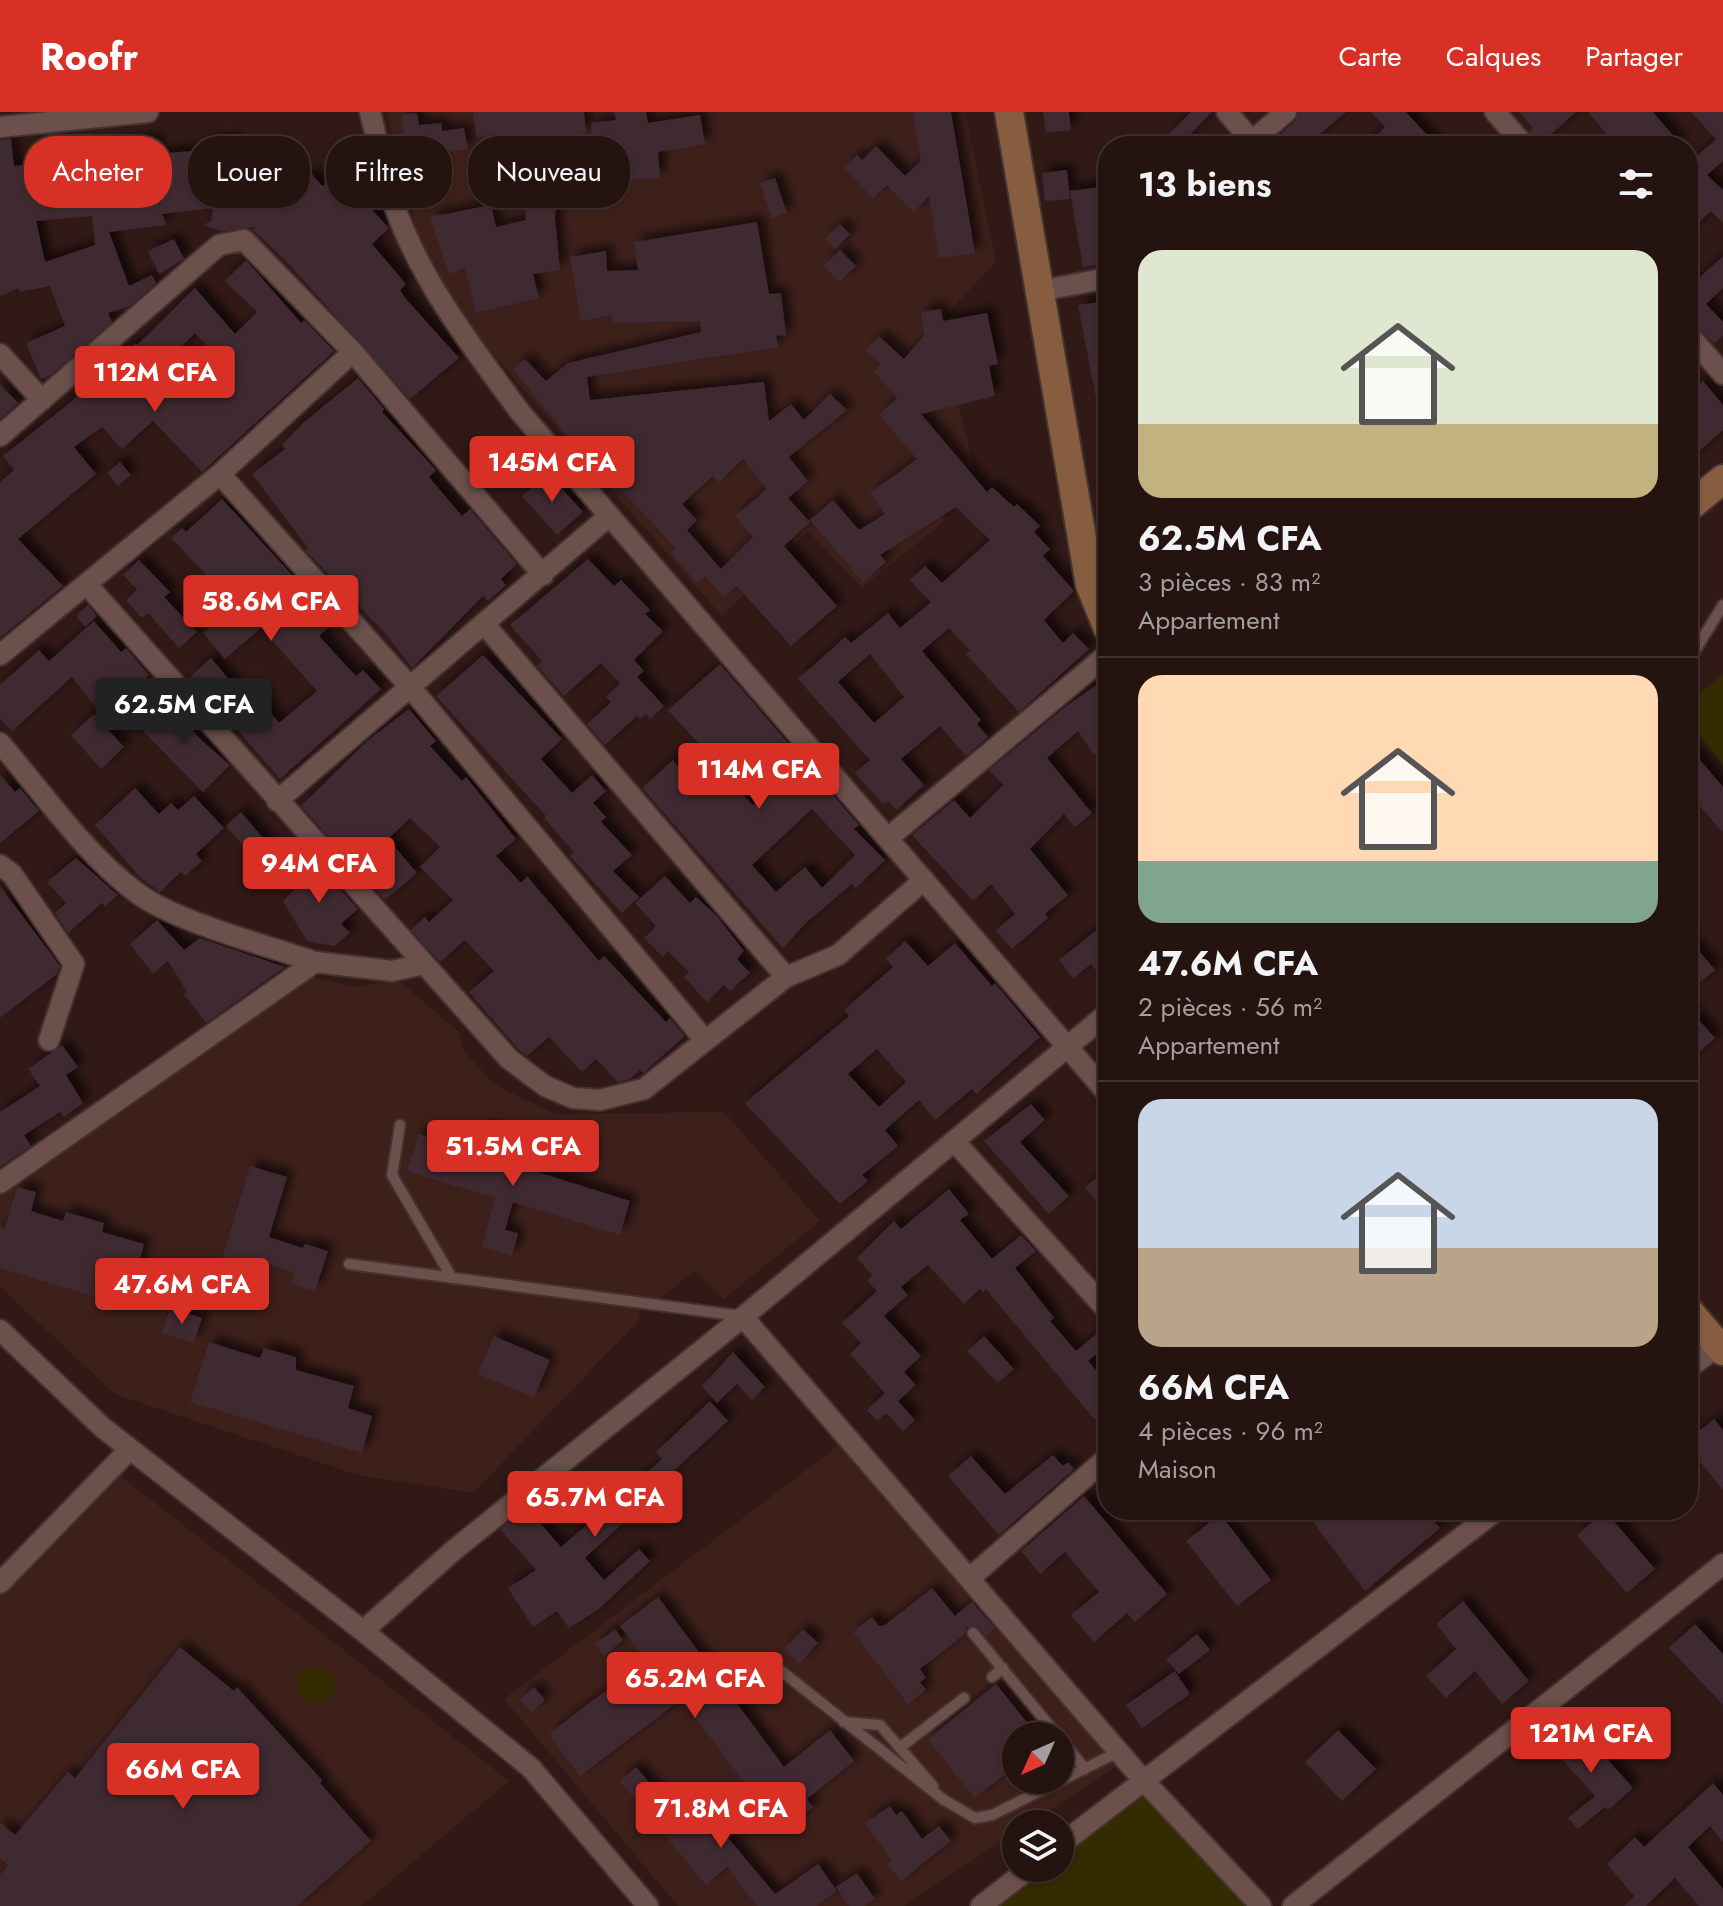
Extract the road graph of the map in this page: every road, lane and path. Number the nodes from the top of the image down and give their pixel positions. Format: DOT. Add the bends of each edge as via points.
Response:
graph roads {
  1 [pos="148,112"];
  2 [pos="370,112"];
  3 [pos="1009,112"];
  4 [pos="1227,112"];
  5 [pos="1286,112"];
  6 [pos="1495,112"];
  7 [pos="0,127"];
  8 [pos="1245,136"];
  9 [pos="1260,136"];
  10 [pos="1516,136"];
  11 [pos="1098,280"];
  12 [pos="1039,291"];
  13 [pos="1698,345"];
  14 [pos="353,352"];
  15 [pos="0,354"];
  16 [pos="1723,374"];
  17 [pos="42,400"];
  18 [pos="0,436"];
  19 [pos="220,474"];
  20 [pos="1723,479"];
  21 [pos="1698,500"];
  22 [pos="609,516"];
  23 [pos="543,575"];
  24 [pos="88,586"];
  25 [pos="1098,605"];
  26 [pos="1723,605"];
  27 [pos="485,625"];
  28 [pos="1698,646"];
  29 [pos="0,655"];
  30 [pos="1098,662"];
  31 [pos="411,688"];
  32 [pos="0,743"];
  33 [pos="277,801"];
  34 [pos="888,838"];
  35 [pos="0,865"];
  36 [pos="924,880"];
  37 [pos="315,962"];
  38 [pos="424,964"];
  39 [pos="786,977"];
  40 [pos="1098,1022"];
  41 [pos="49,1040"];
  42 [pos="705,1040"];
  43 [pos="1068,1047"];
  44 [pos="1098,1082"];
  45 [pos="400,1125"];
  46 [pos="955,1142"];
  47 [pos="0,1183"];
  48 [pos="349,1264"];
  49 [pos="452,1278"];
  50 [pos="1098,1300"];
  51 [pos="743,1317"];
  52 [pos="1698,1321"];
  53 [pos="0,1330"];
  54 [pos="1722,1347"];
  55 [pos="1698,1362"];
  56 [pos="130,1449"];
  57 [pos="1098,1466"];
  58 [pos="1481,1520"];
  59 [pos="1723,1564"];
  60 [pos="970,1578"];
  61 [pos="0,1583"];
  62 [pos="363,1631"];
  63 [pos="973,1633"];
  64 [pos="766,1659"];
  65 [pos="1003,1668"];
  66 [pos="992,1677"];
  67 [pos="964,1698"];
  68 [pos="844,1722"];
  69 [pos="1047,1722"];
  70 [pos="902,1746"];
  71 [pos="1120,1751"];
  72 [pos="1074,1755"];
  73 [pos="1085,1769"];
  74 [pos="1144,1781"];
  75 [pos="944,1800"];
  76 [pos="1074,1834"];
  77 [pos="1012,1882"];
  78 [pos="648,1906"];
  79 [pos="981,1906"];
  80 [pos="1261,1906"];
  81 [pos="1293,1906"];
  1 -- 7 [label="street"];
  2 -- 22 [label="street" via="395,207 431,280 520,412"];
  3 -- 12 [label="main road"];
  4 -- 8 [label="street"];
  5 -- 9 [label="street"];
  6 -- 10 [label="street"];
  11 -- 12 [label="street"];
  12 -- 25 [label="main road" via="1090,585"];
  13 -- 16 [label="street"];
  14 -- 17 [label="street" via="244,240 219,245"];
  14 -- 19 [label="street"];
  14 -- 23 [label="street"];
  15 -- 17 [label="street"];
  17 -- 18 [label="street"];
  19 -- 24 [label="street"];
  19 -- 31 [label="street"];
  20 -- 21 [label="main road"];
  22 -- 23 [label="street"];
  22 -- 34 [label="street"];
  23 -- 27 [label="street"];
  24 -- 29 [label="street"];
  24 -- 33 [label="street"];
  26 -- 28 [label="lane"];
  27 -- 31 [label="street"];
  27 -- 39 [label="street"];
  30 -- 34 [label="street"];
  31 -- 33 [label="street"];
  31 -- 42 [label="street"];
  32 -- 37 [label="street" via="98,858 137,893 164,909"];
  33 -- 38 [label="street"];
  34 -- 36 [label="street"];
  35 -- 41 [label="street" via="12,874 74,964"];
  36 -- 39 [label="street" via="838,955"];
  36 -- 43 [label="street"];
  37 -- 38 [label="street" via="392,971"];
  37 -- 47 [label="street"];
  38 -- 42 [label="street" via="509,1059 545,1086 573,1098 600,1100 644,1089"];
  39 -- 42 [label="street"];
  40 -- 43 [label="street"];
  43 -- 44 [label="street"];
  43 -- 46 [label="street"];
  45 -- 49 [label="lane" via="392,1175"];
  46 -- 50 [label="street"];
  46 -- 51 [label="street"];
  48 -- 49 [label="lane"];
  49 -- 51 [label="lane"];
  51 -- 60 [label="street"];
  51 -- 62 [label="street" via="454,1550"];
  52 -- 54 [label="main road"];
  53 -- 56 [label="street"];
  54 -- 55 [label="street"];
  56 -- 61 [label="street"];
  56 -- 62 [label="street"];
  57 -- 60 [label="street"];
  58 -- 74 [label="street"];
  59 -- 81 [label="street"];
  60 -- 71 [label="street"];
  62 -- 78 [label="street" via="531,1768"];
  63 -- 65 [label="lane"];
  64 -- 68 [label="lane"];
  65 -- 66 [label="lane"];
  65 -- 69 [label="lane"];
  67 -- 70 [label="lane"];
  68 -- 70 [label="lane" via="880,1725"];
  68 -- 75 [label="lane"];
  70 -- 75 [label="lane"];
  71 -- 73 [label="lane"];
  71 -- 74 [label="street"];
  72 -- 73 [label="lane"];
  73 -- 75 [label="lane" via="982,1817 964,1814"];
  74 -- 76 [label="street"];
  74 -- 80 [label="street"];
  77 -- 79 [label="street"];
}
